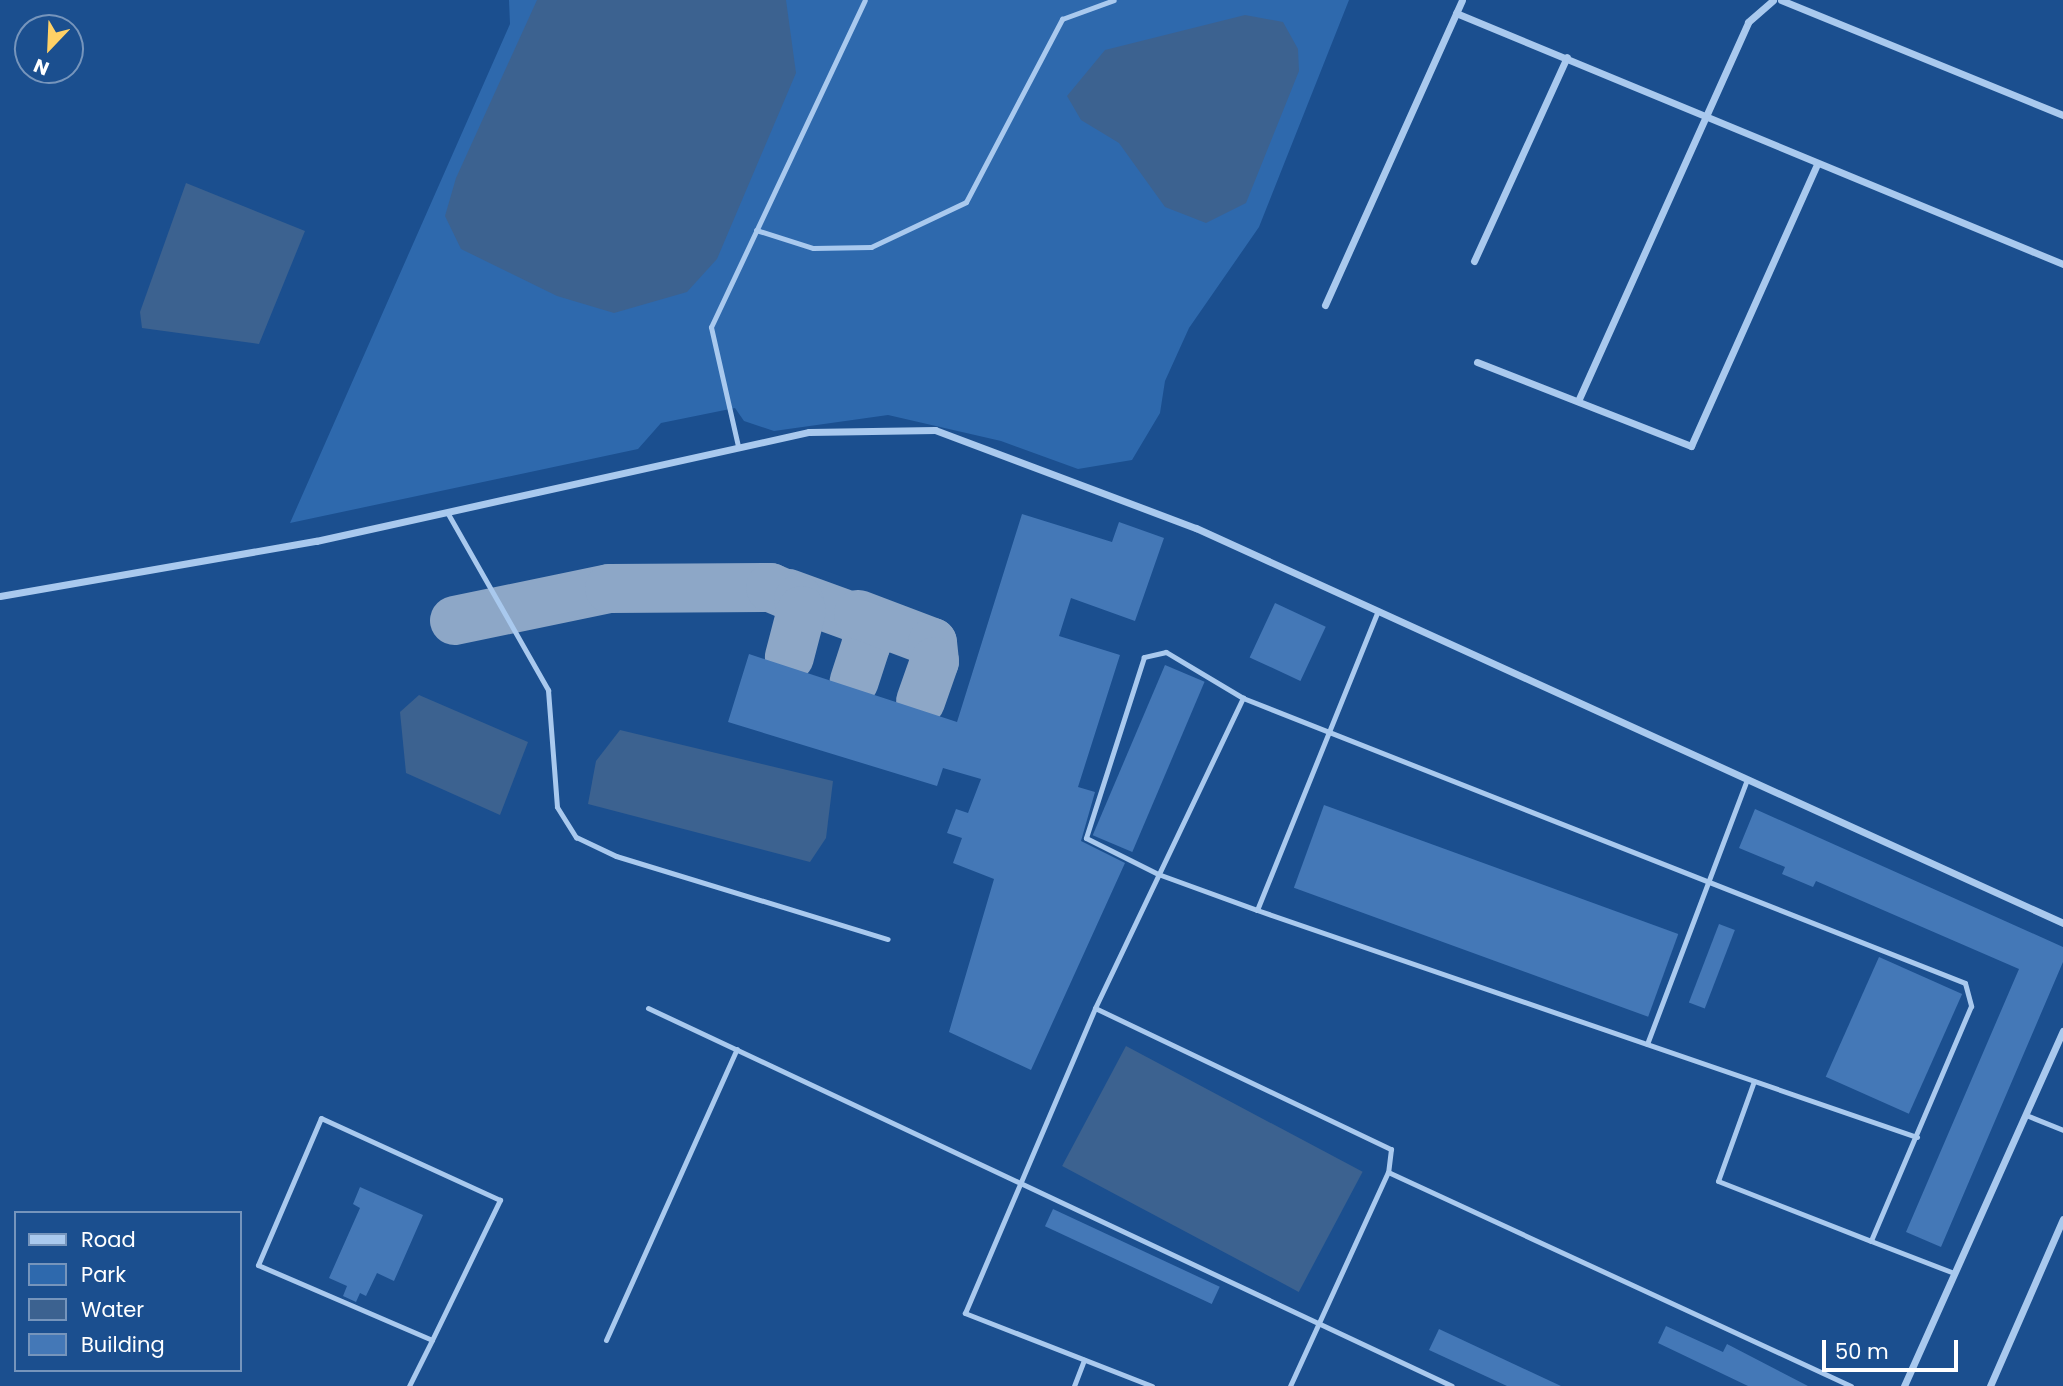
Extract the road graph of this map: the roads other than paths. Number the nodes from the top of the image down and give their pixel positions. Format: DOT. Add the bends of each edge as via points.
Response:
graph roads {
  1 [pos="864,0"];
  2 [pos="1114,0"];
  3 [pos="1462,0"];
  4 [pos="1773,0"];
  5 [pos="1781,0"];
  6 [pos="1456,13"];
  7 [pos="1567,57"];
  8 [pos="2063,115"];
  9 [pos="1709,120"];
  10 [pos="1817,164"];
  11 [pos="756,230"];
  12 [pos="1475,261"];
  13 [pos="2063,264"];
  14 [pos="1325,305"];
  15 [pos="1477,362"];
  16 [pos="1578,401"];
  17 [pos="738,446"];
  18 [pos="447,512"];
  19 [pos="0,596"];
  20 [pos="1378,611"];
  21 [pos="1242,698"];
  22 [pos="1329,733"];
  23 [pos="1747,779"];
  24 [pos="1158,874"];
  25 [pos="1707,882"];
  26 [pos="1257,910"];
  27 [pos="2063,923"];
  28 [pos="888,939"];
  29 [pos="648,1008"];
  30 [pos="1094,1008"];
  31 [pos="2063,1031"];
  32 [pos="1647,1044"];
  33 [pos="737,1049"];
  34 [pos="1754,1081"];
  35 [pos="2026,1115"];
  36 [pos="2063,1130"];
  37 [pos="1917,1137"];
  38 [pos="1388,1172"];
  39 [pos="1022,1181"];
  40 [pos="2063,1219"];
  41 [pos="1871,1241"];
  42 [pos="1954,1273"];
  43 [pos="1318,1323"];
  44 [pos="432,1340"];
  45 [pos="606,1340"];
  46 [pos="1084,1360"];
  47 [pos="409,1386"];
  48 [pos="1074,1386"];
  49 [pos="1152,1386"];
  50 [pos="1290,1386"];
  51 [pos="1452,1386"];
  52 [pos="1851,1386"];
  53 [pos="1904,1386"];
  54 [pos="1990,1386"];
  1 -- 11 [label="lane"];
  2 -- 11 [label="lane" via="1062,19 966,202 872,247 813,248"];
  3 -- 6 [label="street"];
  4 -- 9 [label="street" via="1748,22"];
  5 -- 8 [label="street"];
  6 -- 7 [label="street"];
  6 -- 14 [label="street"];
  7 -- 9 [label="street"];
  7 -- 12 [label="street"];
  9 -- 10 [label="street"];
  9 -- 16 [label="street"];
  10 -- 13 [label="street"];
  10 -- 16 [label="street" via="1696,443"];
  11 -- 17 [label="lane" via="709,334"];
  15 -- 16 [label="street"];
  17 -- 18 [label="street"];
  17 -- 20 [label="street" via="808,432 935,430 1196,528"];
  18 -- 19 [label="street"];
  18 -- 28 [label="lane" via="548,690 557,807 576,837 616,856"];
  20 -- 22 [label="lane"];
  20 -- 23 [label="street"];
  21 -- 22 [label="lane"];
  21 -- 24 [label="lane"];
  21 -- 24 [label="lane" via="1166,652 1144,657 1084,833"];
  22 -- 25 [label="lane"];
  22 -- 26 [label="lane"];
  23 -- 25 [label="lane"];
  23 -- 27 [label="street"];
  24 -- 26 [label="lane"];
  24 -- 30 [label="lane"];
  25 -- 32 [label="lane"];
  25 -- 37 [label="lane" via="1970,988 1971,1006"];
  26 -- 32 [label="lane"];
  29 -- 33 [label="lane"];
  30 -- 38 [label="lane" via="1391,1149"];
  30 -- 39 [label="lane"];
  31 -- 35 [label="street"];
  32 -- 34 [label="lane"];
  33 -- 39 [label="lane"];
  33 -- 45 [label="lane"];
  34 -- 37 [label="lane"];
  34 -- 41 [label="lane" via="1718,1181"];
  35 -- 36 [label="lane"];
  35 -- 42 [label="street"];
  37 -- 41 [label="lane"];
  38 -- 43 [label="lane"];
  38 -- 52 [label="lane"];
  39 -- 43 [label="lane"];
  39 -- 46 [label="lane" via="965,1313"];
  40 -- 54 [label="street"];
  41 -- 42 [label="lane"];
  42 -- 53 [label="street"];
  43 -- 50 [label="lane"];
  43 -- 51 [label="lane"];
  44 -- 44 [label="lane" via="500,1200 321,1118 258,1265"];
  44 -- 47 [label="lane"];
  46 -- 48 [label="lane"];
  46 -- 49 [label="lane"];
}
